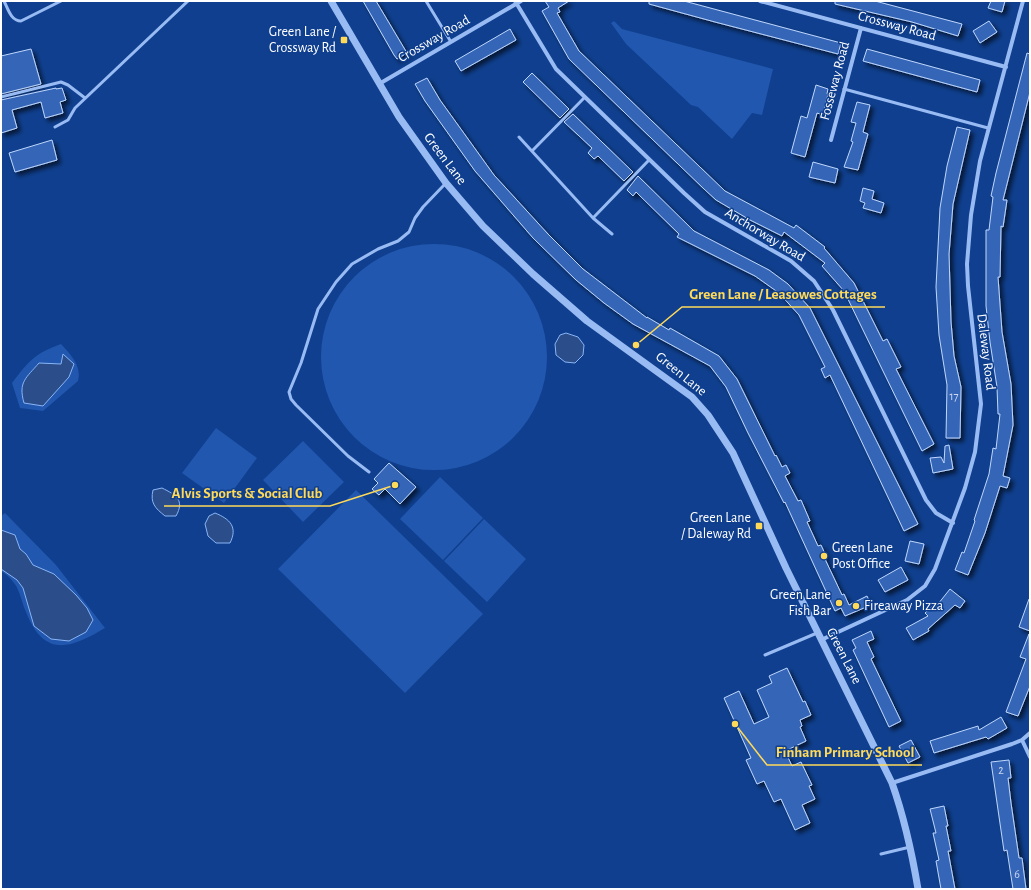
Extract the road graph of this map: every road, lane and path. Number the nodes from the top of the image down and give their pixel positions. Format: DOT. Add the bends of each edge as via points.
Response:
graph roads {
  1 [pos="4,1"];
  2 [pos="62,1"];
  3 [pos="188,1"];
  4 [pos="331,1"];
  5 [pos="426,1"];
  6 [pos="521,1"];
  7 [pos="760,1"];
  8 [pos="1023,1"];
  9 [pos="516,2"];
  10 [pos="861,28"];
  11 [pos="451,42"];
  12 [pos="1006,67"];
  13 [pos="379,84"];
  14 [pos="844,89"];
  15 [pos="1,97"];
  16 [pos="585,97"];
  17 [pos="85,98"];
  18 [pos="55,127"];
  19 [pos="988,128"];
  20 [pos="519,137"];
  21 [pos="831,140"];
  22 [pos="532,151"];
  23 [pos="649,160"];
  24 [pos="446,183"];
  25 [pos="594,218"];
  26 [pos="612,234"];
  27 [pos="370,472"];
  28 [pos="953,523"];
  29 [pos="820,636"];
  30 [pos="765,655"];
  31 [pos="1030,733"];
  32 [pos="1022,740"];
  33 [pos="1030,757"];
  34 [pos="892,783"];
  35 [pos="910,847"];
  36 [pos="881,854"];
  37 [pos="918,889"];
  1 -- 2 [label="lane" via="17,21"];
  3 -- 17 [label="lane"];
  4 -- 13 [label="street, Green Lane"];
  5 -- 11 [label="lane"];
  6 -- 9 [label="street, Crossway Road"];
  7 -- 10 [label="street, Crossway Road"];
  8 -- 12 [label="street, Daleway Road"];
  9 -- 11 [label="street, Crossway Road"];
  9 -- 16 [label="street, Anchorway Road" via="556,69"];
  10 -- 12 [label="street, Crossway Road"];
  10 -- 14 [label="street, Fosseway Road"];
  11 -- 13 [label="street, Crossway Road"];
  12 -- 19 [label="street, Daleway Road"];
  13 -- 24 [label="street, Green Lane"];
  14 -- 19 [label="lane"];
  14 -- 21 [label="street, Fosseway Road"];
  15 -- 17 [label="lane" via="61,82 68,84"];
  16 -- 22 [label="lane"];
  16 -- 23 [label="street, Anchorway Road"];
  17 -- 18 [label="lane" via="74,108 68,120"];
  19 -- 28 [label="street, Daleway Road" via="974,191 967,264 980,417 972,465"];
  20 -- 22 [label="lane"];
  22 -- 25 [label="lane"];
  23 -- 25 [label="lane"];
  23 -- 28 [label="street, Anchorway Road" via="705,212 783,255 814,281 836,315 926,500 936,513"];
  24 -- 27 [label="lane" via="423,207 409,232 398,241 352,264 336,282 318,309 289,392 296,405 348,456"];
  24 -- 29 [label="street, Green Lane" via="483,226 533,274 587,321 692,397 708,415 733,453"];
  25 -- 26 [label="lane"];
  28 -- 29 [label="street, Daleway Road" via="932,576 919,591 907,600"];
  29 -- 30 [label="lane"];
  29 -- 34 [label="street, Green Lane"];
  31 -- 32 [label="street"];
  32 -- 33 [label="street"];
  32 -- 34 [label="street"];
  34 -- 35 [label="street, Green Lane"];
  35 -- 36 [label="lane"];
  35 -- 37 [label="street, Green Lane"];
}
